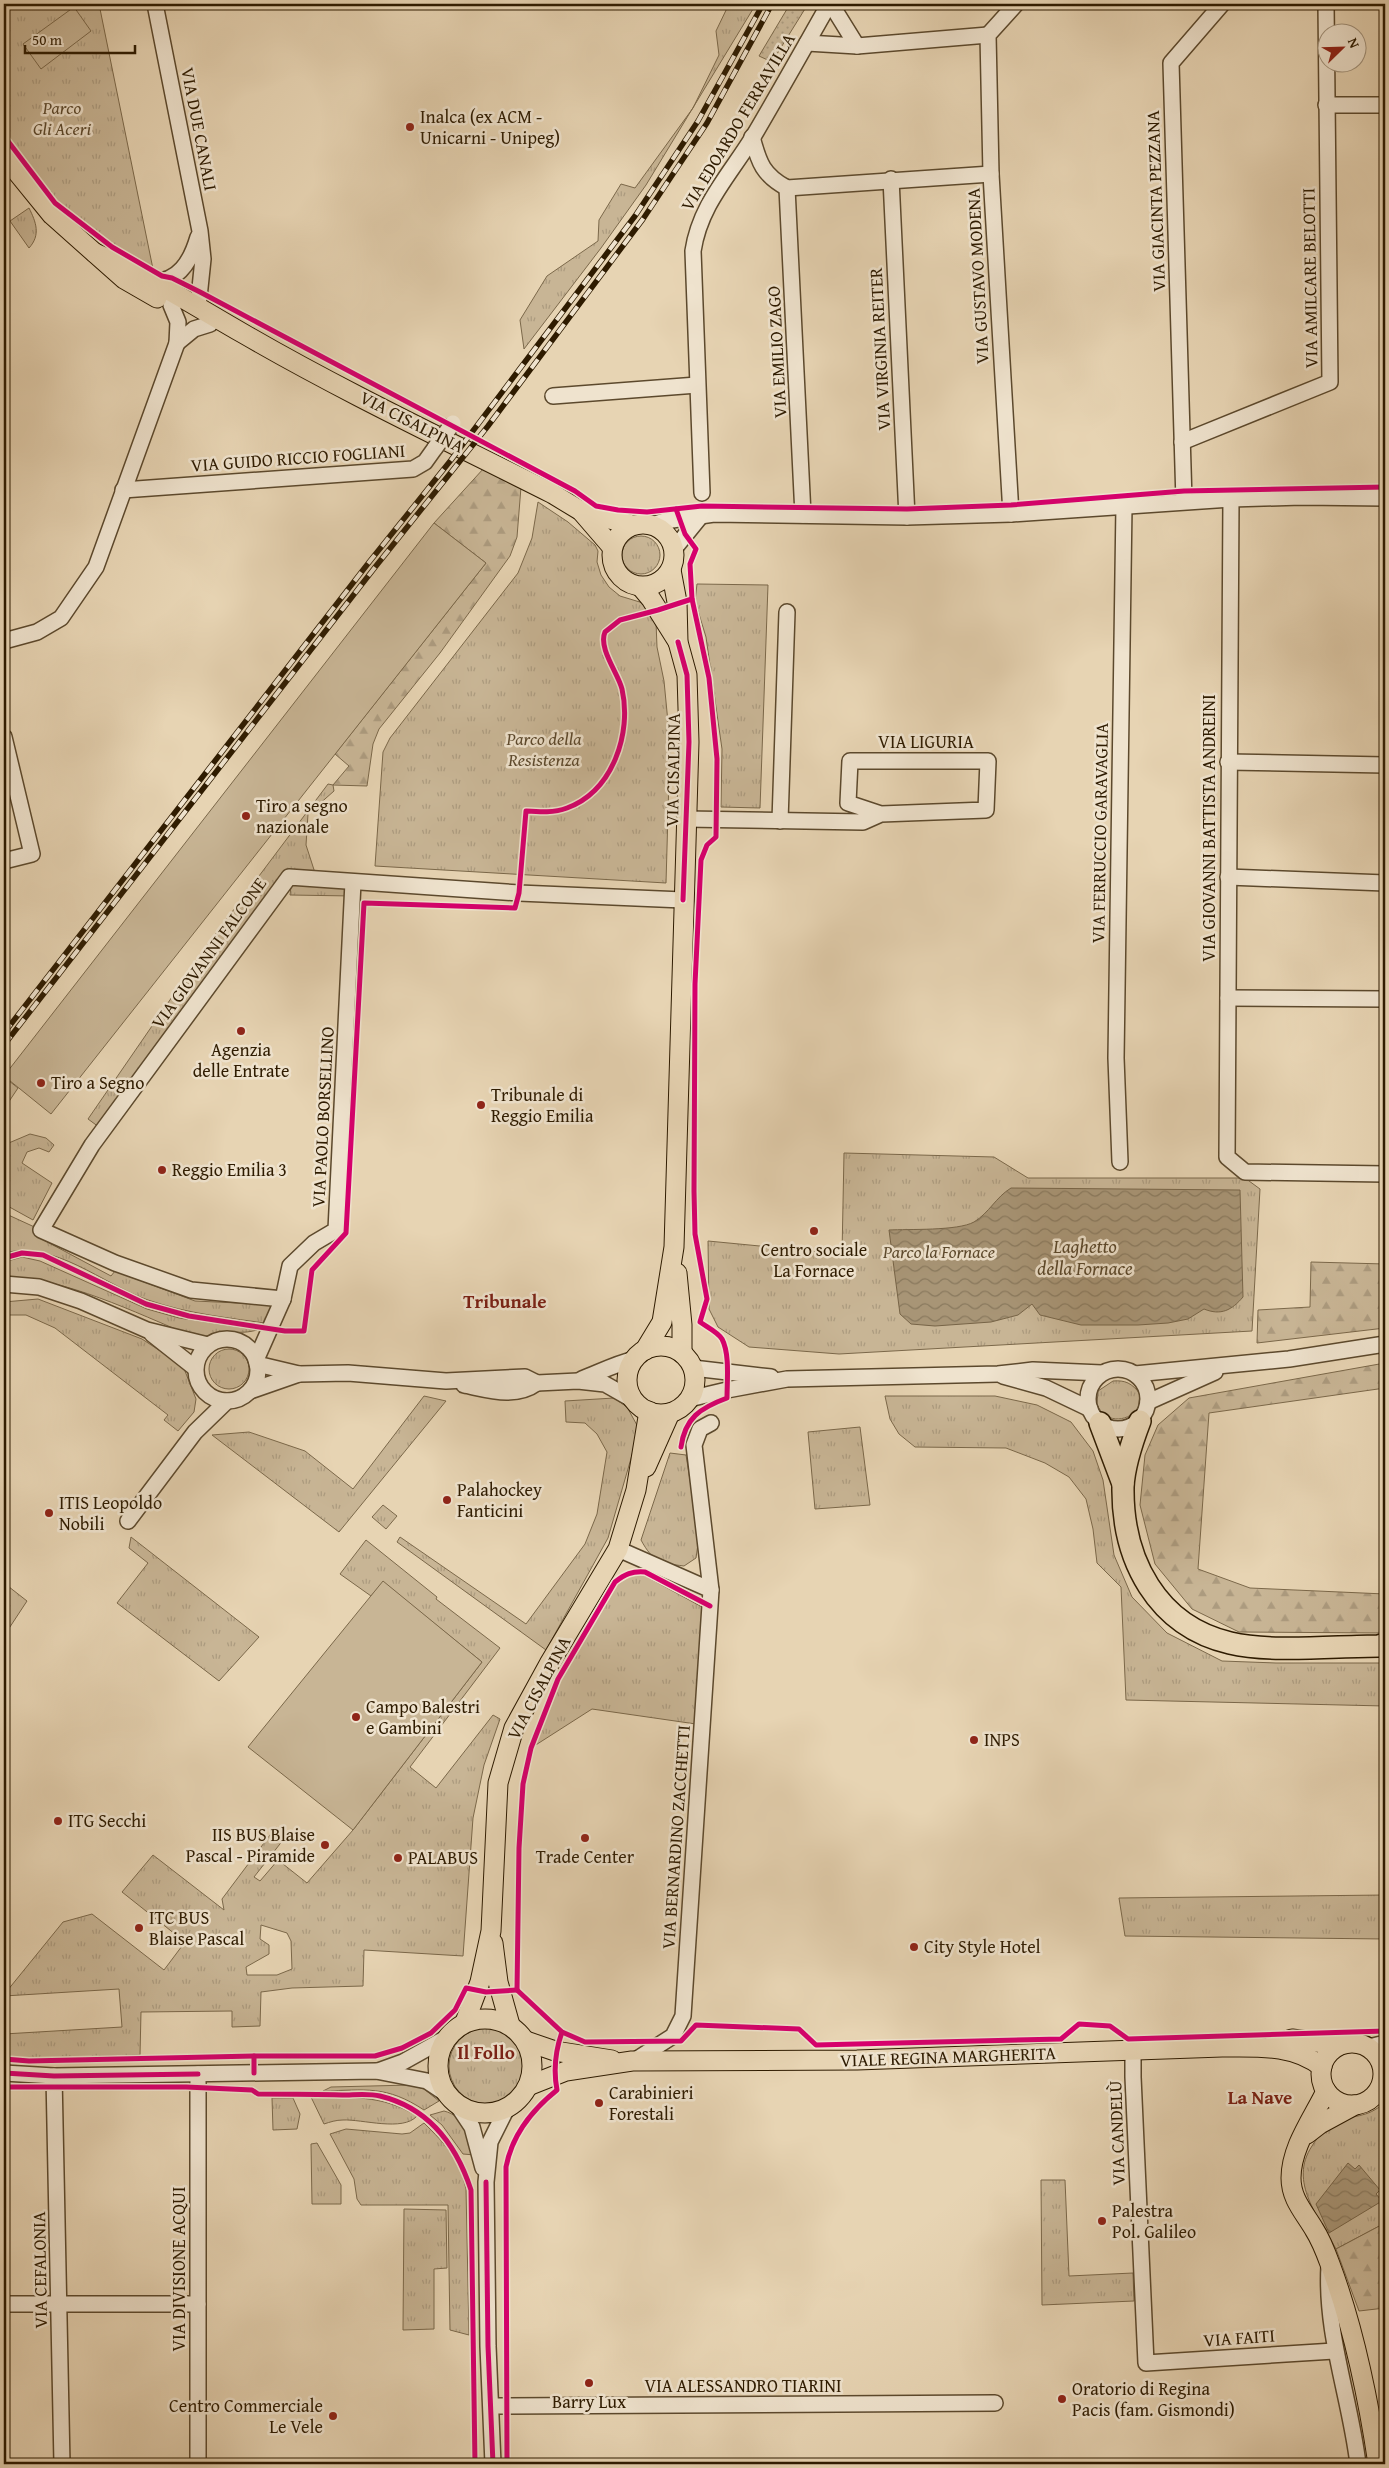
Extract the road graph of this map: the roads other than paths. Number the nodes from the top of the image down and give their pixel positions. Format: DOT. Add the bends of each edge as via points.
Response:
graph roads {
  1 [pos="154,4"];
  2 [pos="830,4"];
  3 [pos="1016,4"];
  4 [pos="1222,4"];
  5 [pos="1326,4"];
  6 [pos="988,35"];
  7 [pos="806,43"];
  8 [pos="857,46"];
  9 [pos="1326,105"];
  10 [pos="1385,105"];
  11 [pos="752,137"];
  12 [pos="4,156"];
  13 [pos="991,174"];
  14 [pos="891,180"];
  15 [pos="787,188"];
  16 [pos="200,231"];
  17 [pos="95,253"];
  18 [pos="152,282"];
  19 [pos="171,305"];
  20 [pos="198,307"];
  21 [pos="210,324"];
  22 [pos="243,334"];
  23 [pos="176,343"];
  24 [pos="697,385"];
  25 [pos="552,396"];
  26 [pos="453,423"];
  27 [pos="1182,442"];
  28 [pos="124,490"];
  29 [pos="702,493"];
  30 [pos="1385,498"];
  31 [pos="1231,499"];
  32 [pos="1184,501"];
  33 [pos="1124,505"];
  34 [pos="581,511"];
  35 [pos="1011,514"];
  36 [pos="803,515"];
  37 [pos="700,517"];
  38 [pos="907,517"];
  39 [pos="632,525"];
  40 [pos="652,525"];
  41 [pos="612,547"];
  42 [pos="674,549"];
  43 [pos="670,570"];
  44 [pos="641,587"];
  45 [pos="787,612"];
  46 [pos="4,641"];
  47 [pos="678,642"];
  48 [pos="4,737"];
  49 [pos="1228,762"];
  50 [pos="1385,765"];
  51 [pos="881,814"];
  52 [pos="686,819"];
  53 [pos="780,821"];
  54 [pos="4,861"];
  55 [pos="1228,877"];
  56 [pos="353,882"];
  57 [pos="1385,883"];
  58 [pos="683,900"];
  59 [pos="1228,998"];
  60 [pos="1385,999"];
  61 [pos="1120,1162"];
  62 [pos="1385,1174"];
  63 [pos="674,1247"];
  64 [pos="4,1284"];
  65 [pos="283,1299"];
  66 [pos="270,1328"];
  67 [pos="147,1330"];
  68 [pos="1385,1344"];
  69 [pos="208,1345"];
  70 [pos="246,1345"];
  71 [pos="640,1355"];
  72 [pos="688,1361"];
  73 [pos="257,1362"];
  74 [pos="1238,1364"];
  75 [pos="195,1368"];
  76 [pos="299,1374"];
  77 [pos="998,1374"];
  78 [pos="1102,1374"];
  79 [pos="1135,1374"];
  80 [pos="788,1379"];
  81 [pos="578,1381"];
  82 [pos="250,1391"];
  83 [pos="208,1395"];
  84 [pos="689,1399"];
  85 [pos="227,1401"];
  86 [pos="642,1406"];
  87 [pos="1144,1412"];
  88 [pos="670,1413"];
  89 [pos="1095,1416"];
  90 [pos="710,1423"];
  91 [pos="195,1432"];
  92 [pos="1123,1486"];
  93 [pos="636,1490"];
  94 [pos="128,1521"];
  95 [pos="618,1549"];
  96 [pos="710,1590"];
  97 [pos="1383,1646"];
  98 [pos="491,1931"];
  99 [pos="465,2022"];
  100 [pos="510,2025"];
  101 [pos="446,2038"];
  102 [pos="526,2041"];
  103 [pos="1340,2045"];
  104 [pos="1377,2045"];
  105 [pos="1267,2047"];
  106 [pos="1134,2051"];
  107 [pos="630,2062"];
  108 [pos="1322,2067"];
  109 [pos="376,2071"];
  110 [pos="4,2073"];
  111 [pos="198,2074"];
  112 [pos="54,2076"];
  113 [pos="1384,2076"];
  114 [pos="528,2086"];
  115 [pos="1326,2090"];
  116 [pos="451,2098"];
  117 [pos="1354,2105"];
  118 [pos="507,2108"];
  119 [pos="1301,2140"];
  120 [pos="486,2182"];
  121 [pos="1330,2262"];
  122 [pos="4,2304"];
  123 [pos="59,2304"];
  124 [pos="198,2304"];
  125 [pos="1334,2351"];
  126 [pos="1146,2363"];
  127 [pos="995,2403"];
  128 [pos="492,2406"];
  129 [pos="62,2464"];
  130 [pos="198,2464"];
  131 [pos="493,2464"];
  132 [pos="1358,2464"];
  133 [pos="1378,2464"];
  1 -- 16 [label="street, VIA DUE CANALI"];
  2 -- 7 [label="street, VIA EDOARDO FERRAVILLA"];
  2 -- 8 [label="street"];
  3 -- 6 [label="street"];
  4 -- 27 [label="street, VIA GIACINTA PEZZANA" via="1170,64"];
  5 -- 9 [label="street, VIA AMILCARE BELOTTI"];
  6 -- 8 [label="street"];
  6 -- 13 [label="street, VIA GUSTAVO MODENA"];
  7 -- 8 [label="street"];
  7 -- 11 [label="street, VIA EDOARDO FERRAVILLA"];
  9 -- 10 [label="street"];
  9 -- 27 [label="street, VIA AMILCARE BELOTTI" via="1330,382"];
  11 -- 15 [label="street" via="764,170 773,181"];
  11 -- 24 [label="street, VIA EDOARDO FERRAVILLA" via="706,207 695,234 692,252"];
  12 -- 17 [label="main road, VIA CISALPINA" via="52,215"];
  13 -- 14 [label="street"];
  13 -- 35 [label="street, VIA GUSTAVO MODENA"];
  14 -- 15 [label="street"];
  14 -- 38 [label="street, VIA VIRGINIA REITER"];
  15 -- 36 [label="street, VIA EMILIO ZAGO"];
  16 -- 18 [label="street, VIA DUE CANALI" via="185,267 172,278"];
  16 -- 20 [label="street, VIA DUE CANALI" via="202,259"];
  17 -- 18 [label="main road, VIA CISALPINA" via="131,268"];
  17 -- 19 [label="main road, VIA CISALPINA" via="124,279"];
  18 -- 20 [label="main road, VIA CISALPINA"];
  19 -- 21 [label="main road, VIA CISALPINA"];
  19 -- 23 [label="street" via="178,322"];
  20 -- 22 [label="main road, VIA CISALPINA"];
  21 -- 22 [label="main road, VIA CISALPINA"];
  21 -- 23 [label="street" via="194,330"];
  22 -- 34 [label="main road, VIA CISALPINA" via="554,494"];
  23 -- 28 [label="street"];
  24 -- 25 [label="street"];
  24 -- 29 [label="street, VIA EDOARDO FERRAVILLA"];
  26 -- 28 [label="street, VIA GUIDO RICCIO FOGLIANI, bridge" via="425,462 412,468"];
  27 -- 32 [label="street, VIA GIACINTA PEZZANA"];
  28 -- 46 [label="street" via="96,567 69,609 61,618 37,632"];
  30 -- 31 [label="street"];
  31 -- 32 [label="street"];
  31 -- 49 [label="street, VIA GIOVANNI BATTISTA ANDREINI"];
  32 -- 33 [label="street"];
  33 -- 35 [label="street"];
  33 -- 61 [label="street, VIA FERRUCCIO GARAVAGLIA" via="1116,1058"];
  34 -- 39 [label="main road, VIA CISALPINA"];
  34 -- 41 [label="main road, VIA CISALPINA"];
  35 -- 38 [label="street"];
  36 -- 37 [label="street" via="714,514"];
  36 -- 38 [label="street"];
  37 -- 40 [label="street"];
  37 -- 42 [label="street"];
  39 -- 40 [label="main road, VIA CISALPINA"];
  39 -- 41 [label="main road" via="623,530"];
  40 -- 42 [label="main road" via="666,534"];
  41 -- 44 [label="main road, VIA CISALPINA" via="612,565 617,574"];
  42 -- 43 [label="main road, VIA CISALPINA"];
  43 -- 44 [label="main road" via="658,583"];
  43 -- 47 [label="main road, VIA CISALPINA" via="677,602"];
  44 -- 47 [label="main road, VIA CISALPINA"];
  45 -- 53 [label="street"];
  47 -- 52 [label="main road, VIA CISALPINA" via="687,675"];
  48 -- 54 [label="street" via="32,854"];
  49 -- 50 [label="street"];
  49 -- 55 [label="street, VIA GIOVANNI BATTISTA ANDREINI"];
  51 -- 51 [label="street, VIA LIGURIA" via="986,810 988,761 850,761 848,803"];
  51 -- 53 [label="street, VIA LIGURIA" via="864,822"];
  52 -- 53 [label="street, VIA LIGURIA"];
  52 -- 58 [label="main road, VIA CISALPINA"];
  55 -- 57 [label="street"];
  55 -- 59 [label="street, VIA GIOVANNI BATTISTA ANDREINI"];
  56 -- 58 [label="street, VIA GIOVANNI FALCONE"];
  56 -- 65 [label="street, VIA PAOLO BORSELLINO" via="336,1230 314,1243 290,1266"];
  56 -- 65 [label="street, VIA GIOVANNI FALCONE" via="289,877 92,1145 41,1230 115,1263 191,1290"];
  58 -- 63 [label="main road, VIA CISALPINA"];
  59 -- 60 [label="street"];
  59 -- 62 [label="street, VIA GIOVANNI BATTISTA ANDREINI" via="1227,1158 1245,1172"];
  63 -- 71 [label="main road, VIA CISALPINA" via="662,1322"];
  63 -- 72 [label="main road, VIA CISALPINA"];
  64 -- 67 [label="street" via="39,1287"];
  65 -- 66 [label="street, VIA PAOLO BORSELLINO"];
  66 -- 70 [label="street"];
  66 -- 73 [label="street, VIA PAOLO BORSELLINO"];
  67 -- 69 [label="street"];
  67 -- 75 [label="street"];
  68 -- 74 [label="street"];
  69 -- 70 [label="street" via="227,1338"];
  69 -- 75 [label="street" via="200,1353"];
  70 -- 73 [label="street"];
  71 -- 72 [label="main road" via="664,1346"];
  71 -- 81 [label="street" via="612,1364 606,1370"];
  71 -- 86 [label="main road, VIA CISALPINA" via="630,1369 628,1380 630,1391"];
  72 -- 80 [label="street"];
  72 -- 84 [label="main road, VIA CISALPINA" via="695,1379"];
  73 -- 76 [label="street"];
  73 -- 82 [label="street" via="258,1376"];
  74 -- 79 [label="street"];
  74 -- 87 [label="street" via="1192,1381"];
  75 -- 83 [label="street" via="199,1384"];
  76 -- 81 [label="street" via="348,1373 446,1381 504,1393 526,1392 537,1383"];
  76 -- 82 [label="street"];
  77 -- 78 [label="street" via="1033,1370"];
  77 -- 80 [label="street"];
  77 -- 89 [label="street" via="1046,1388"];
  78 -- 79 [label="street" via="1121,1369"];
  78 -- 89 [label="street" via="1089,1391"];
  79 -- 87 [label="street" via="1148,1392"];
  80 -- 84 [label="street"];
  81 -- 86 [label="street" via="605,1384"];
  82 -- 85 [label="street" via="241,1398"];
  83 -- 85 [label="street"];
  83 -- 91 [label="street"];
  84 -- 88 [label="main road, VIA CISALPINA"];
  85 -- 91 [label="street"];
  86 -- 88 [label="main road" via="660,1414"];
  86 -- 93 [label="main road, VIA CISALPINA"];
  87 -- 89 [label="street" via="1124,1429 1108,1428"];
  87 -- 92 [label="highway" via="1130,1448"];
  88 -- 93 [label="main road, VIA CISALPINA"];
  89 -- 92 [label="highway"];
  90 -- 96 [label="street, VIA BERNARDINO ZACCHETTI" via="700,1429 694,1445"];
  91 -- 94 [label="street"];
  92 -- 97 [label="highway" via="1134,1558 1156,1597 1190,1628 1225,1641 1255,1646"];
  93 -- 95 [label="main road, VIA CISALPINA"];
  95 -- 96 [label="street"];
  95 -- 98 [label="main road, VIA CISALPINA" via="514,1728 498,1783"];
  96 -- 107 [label="street, VIA BERNARDINO ZACCHETTI" via="683,2016 673,2036"];
  98 -- 99 [label="main road, VIA CISALPINA" via="480,1982"];
  98 -- 100 [label="main road, VIA CISALPINA" via="498,1982"];
  99 -- 100 [label="main road, VIALE REGINA MARGHERITA" via="488,2018"];
  99 -- 101 [label="main road"];
  100 -- 102 [label="main road, VIALE REGINA MARGHERITA"];
  101 -- 109 [label="street" via="403,2062"];
  101 -- 116 [label="main road" via="437,2065 439,2079"];
  102 -- 107 [label="main road, VIALE REGINA MARGHERITA" via="555,2051"];
  102 -- 114 [label="main road" via="532,2063"];
  103 -- 104 [label="main road"];
  103 -- 105 [label="main road, VIALE REGINA MARGHERITA" via="1292,2039"];
  103 -- 108 [label="main road" via="1332,2050"];
  104 -- 113 [label="main road"];
  105 -- 106 [label="main road, VIALE REGINA MARGHERITA"];
  105 -- 108 [label="main road, VIALE REGINA MARGHERITA" via="1308,2056"];
  106 -- 107 [label="main road, VIALE REGINA MARGHERITA" via="848,2060"];
  106 -- 126 [label="street, VIA CANDELÙ" via="1132,2077"];
  107 -- 114 [label="main road, VIALE REGINA MARGHERITA" via="566,2071"];
  108 -- 115 [label="main road" via="1322,2083"];
  109 -- 111 [label="street"];
  109 -- 116 [label="street" via="428,2081"];
  110 -- 112 [label="street"];
  111 -- 112 [label="street"];
  111 -- 124 [label="street, VIA DIVISIONE ACQUI"];
  112 -- 123 [label="street, VIA CEFALONIA"];
  113 -- 117 [label="main road" via="1371,2099"];
  114 -- 118 [label="main road, VIALE REGINA MARGHERITA"];
  115 -- 117 [label="main road" via="1338,2102"];
  115 -- 119 [label="main road"];
  116 -- 118 [label="main road" via="468,2110 481,2113"];
  116 -- 120 [label="street" via="472,2127"];
  117 -- 119 [label="main road" via="1320,2124"];
  118 -- 120 [label="street" via="490,2142"];
  119 -- 121 [label="main road" via="1292,2166 1294,2195"];
  120 -- 128 [label="street"];
  121 -- 125 [label="street" via="1328,2289"];
  121 -- 133 [label="main road" via="1347,2312"];
  122 -- 123 [label="street"];
  123 -- 124 [label="street"];
  123 -- 129 [label="street, VIA CEFALONIA"];
  124 -- 130 [label="street, VIA DIVISIONE ACQUI"];
  125 -- 126 [label="street, VIA FAITI"];
  125 -- 132 [label="street" via="1353,2424"];
  127 -- 128 [label="street, VIA ALESSANDRO TIARINI"];
  128 -- 131 [label="street"];
}
